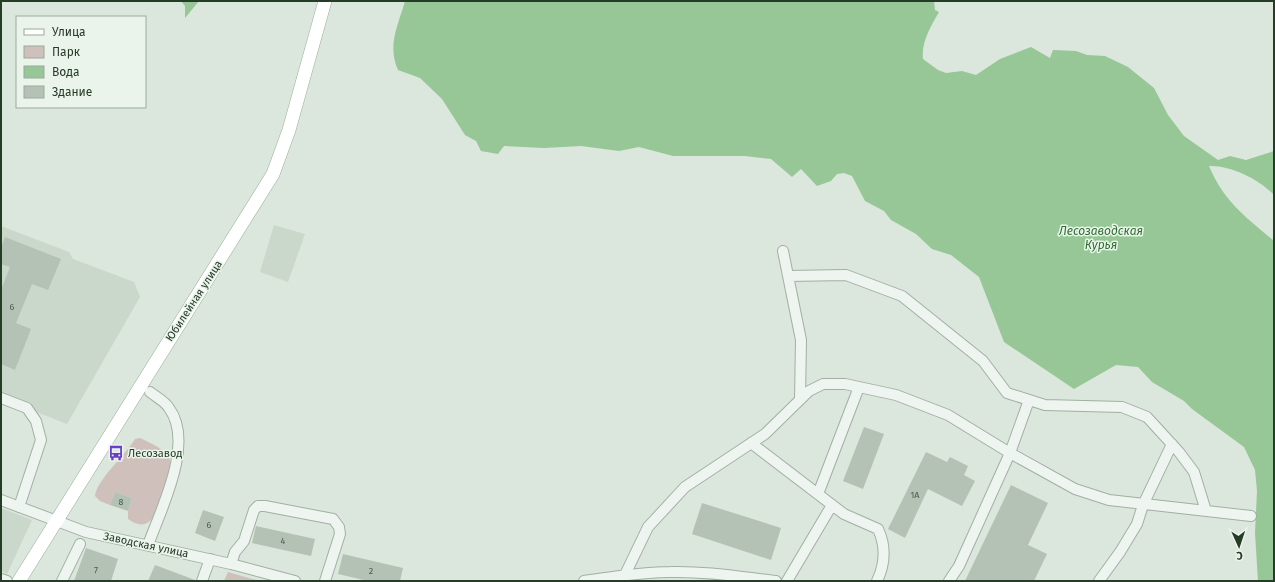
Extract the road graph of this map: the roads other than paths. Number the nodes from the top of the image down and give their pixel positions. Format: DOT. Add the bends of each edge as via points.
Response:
graph roads {
  1 [pos="325,1"];
  2 [pos="782,252"];
  3 [pos="788,276"];
  4 [pos="860,387"];
  5 [pos="150,392"];
  6 [pos="1,398"];
  7 [pos="800,399"];
  8 [pos="1029,400"];
  9 [pos="751,443"];
  10 [pos="1172,444"];
  11 [pos="1010,454"];
  12 [pos="818,494"];
  13 [pos="1,500"];
  14 [pos="832,505"];
  15 [pos="1143,505"];
  16 [pos="20,506"];
  17 [pos="1206,511"];
  18 [pos="1251,516"];
  19 [pos="57,520"];
  20 [pos="80,544"];
  21 [pos="148,545"];
  22 [pos="210,559"];
  23 [pos="231,564"];
  24 [pos="624,578"];
  25 [pos="1,579"];
  26 [pos="7,581"];
  27 [pos="19,581"];
  28 [pos="62,581"];
  29 [pos="202,581"];
  30 [pos="295,581"];
  31 [pos="326,581"];
  32 [pos="584,581"];
  33 [pos="776,581"];
  34 [pos="787,581"];
  35 [pos="877,581"];
  36 [pos="949,581"];
  37 [pos="1099,581"];
  1 -- 19 [label="main road, Юбилейная улица" via="289,130 273,174"];
  2 -- 3 [label="street"];
  3 -- 7 [label="street" via="801,340"];
  3 -- 8 [label="street" via="846,275 902,296 983,361 1007,393"];
  4 -- 7 [label="street" via="823,384"];
  4 -- 11 [label="street" via="896,395 948,415"];
  4 -- 12 [label="street"];
  5 -- 21 [label="street" via="169,407 177,422 179,439 172,480"];
  6 -- 16 [label="street" via="27,408 36,421 41,440"];
  7 -- 9 [label="street" via="765,434"];
  8 -- 10 [label="street" via="1045,405 1122,407 1147,417"];
  8 -- 11 [label="street"];
  9 -- 12 [label="street"];
  9 -- 24 [label="street" via="686,487 648,527"];
  10 -- 15 [label="street"];
  10 -- 17 [label="street" via="1194,472"];
  11 -- 15 [label="street" via="1075,489 1109,500"];
  11 -- 36 [label="street" via="959,566"];
  12 -- 14 [label="street"];
  13 -- 16 [label="street, Заводская улица"];
  14 -- 34 [label="street"];
  14 -- 35 [label="street" via="844,514 878,529 884,549 883,568"];
  15 -- 17 [label="street"];
  15 -- 37 [label="street" via="1134,530"];
  16 -- 19 [label="street, Заводская улица"];
  17 -- 18 [label="street"];
  19 -- 21 [label="street, Заводская улица" via="86,532"];
  19 -- 27 [label="main road, Юбилейная улица"];
  20 -- 28 [label="street"];
  21 -- 22 [label="street, Заводская улица"];
  22 -- 23 [label="street, Заводская улица"];
  22 -- 29 [label="street"];
  23 -- 30 [label="street, Заводская улица"];
  23 -- 31 [label="street" via="235,552 244,541 254,510 258,506 265,506 333,519 339,527 340,534"];
  24 -- 32 [label="street"];
  24 -- 33 [label="street" via="670,572 713,573"];
  25 -- 26 [label="street"];
}
